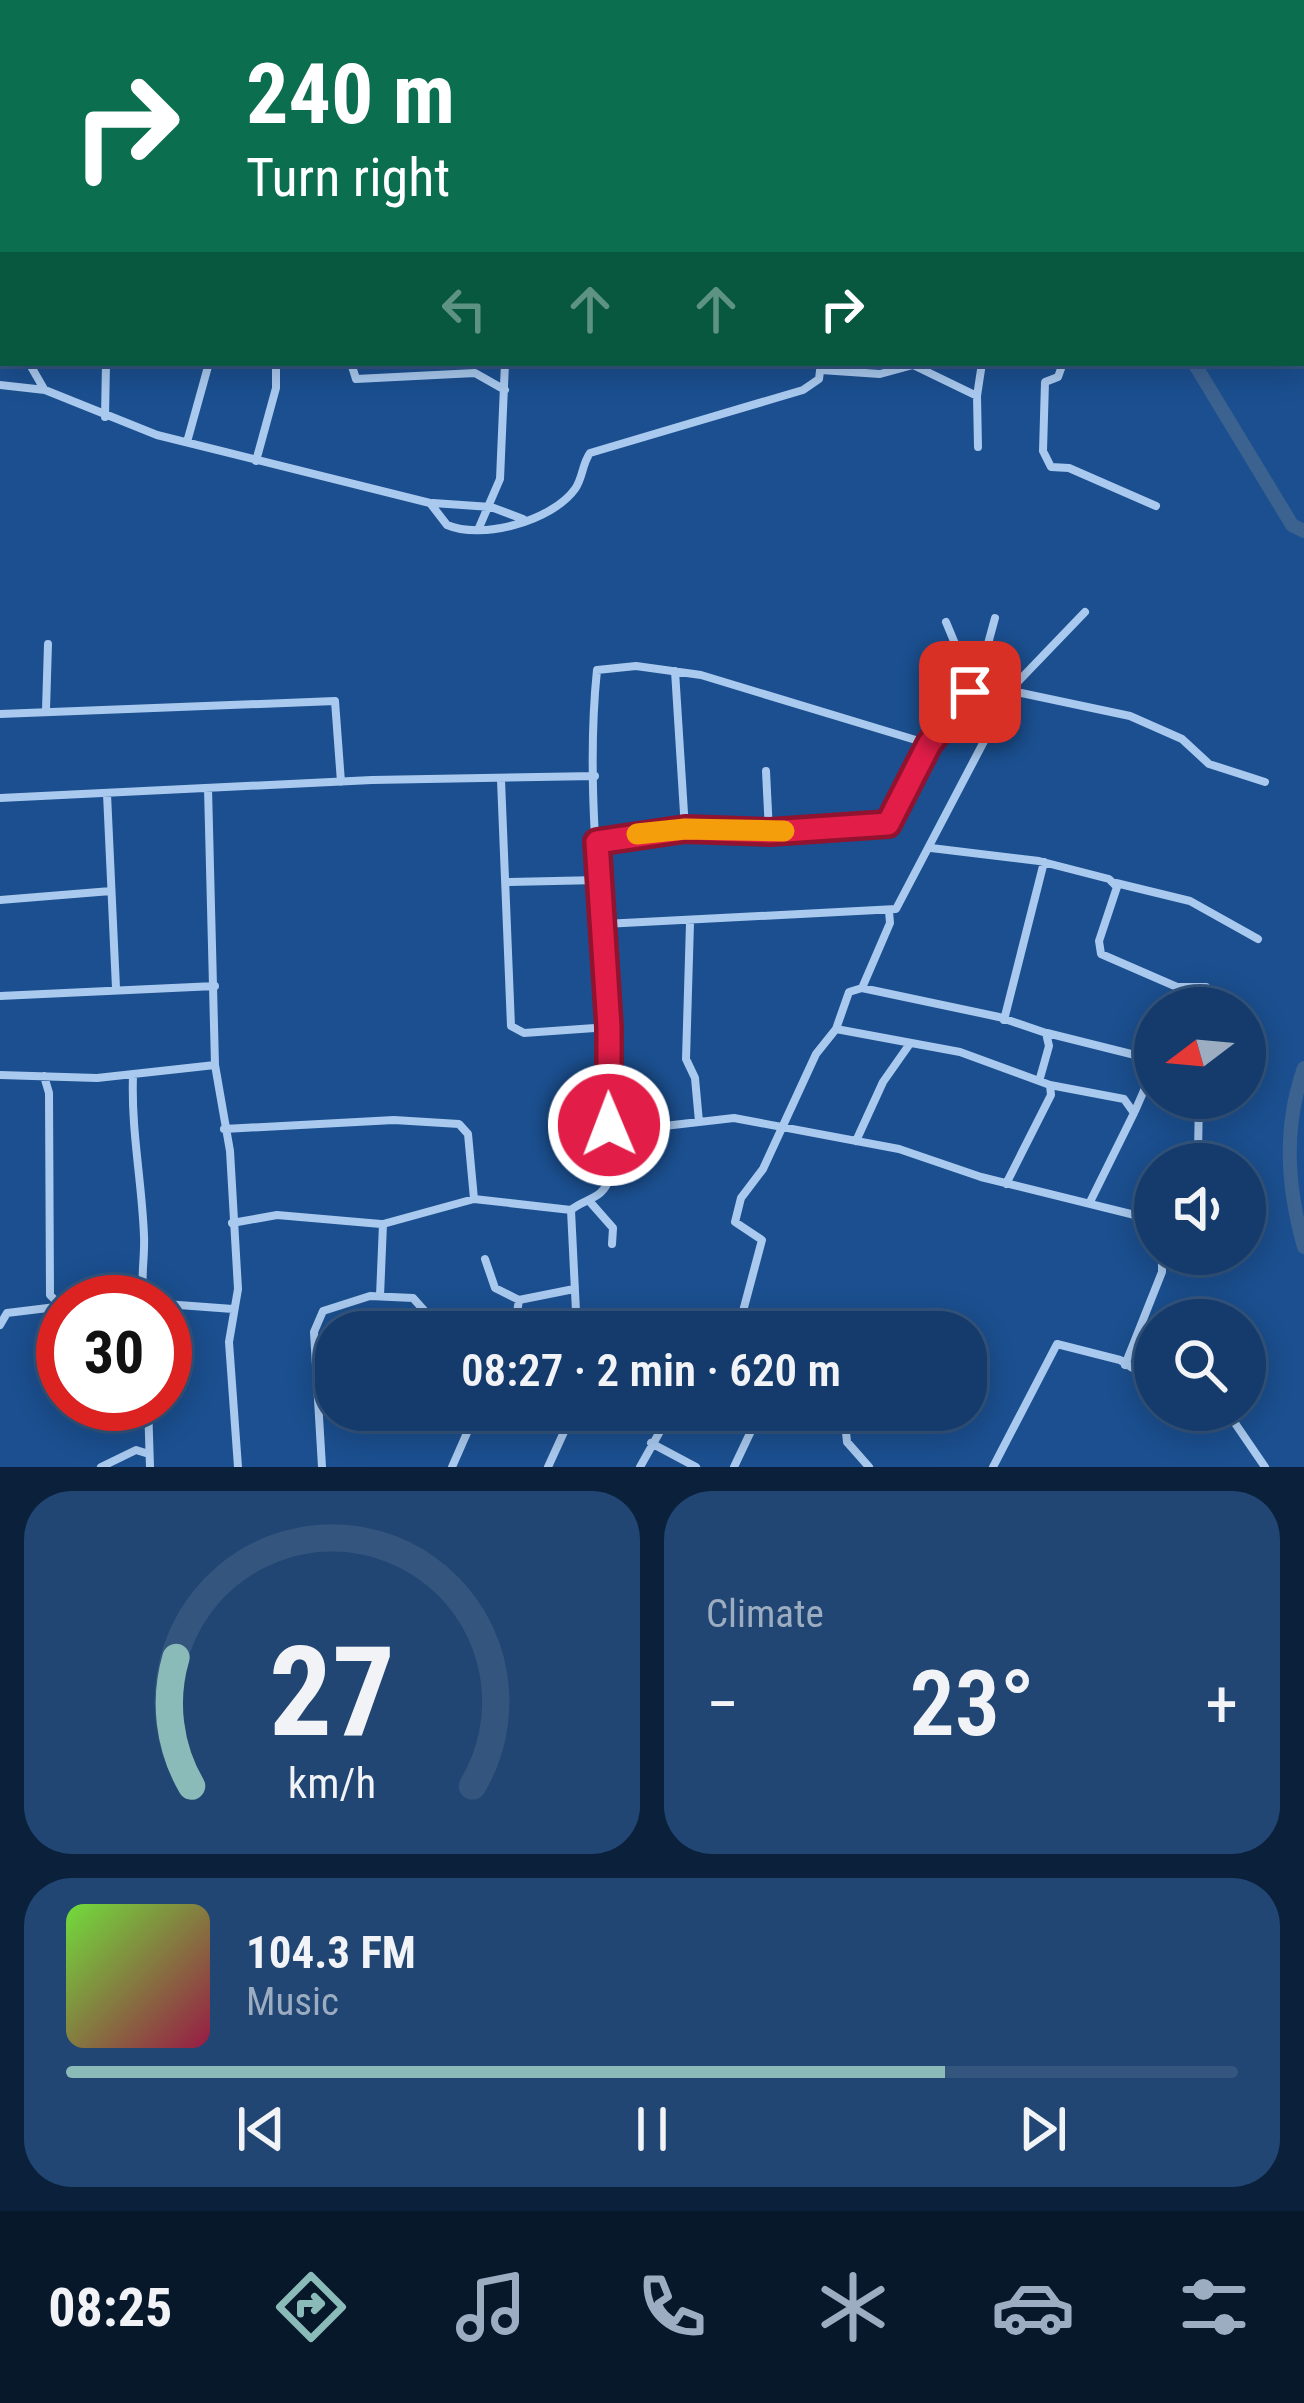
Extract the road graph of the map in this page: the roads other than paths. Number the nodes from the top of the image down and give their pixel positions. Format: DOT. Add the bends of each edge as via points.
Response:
graph roads {
  1 [pos="31,366"];
  2 [pos="106,366"];
  3 [pos="208,366"];
  4 [pos="276,366"];
  5 [pos="351,366"];
  6 [pos="506,366"];
  7 [pos="903,366"];
  8 [pos="910,366"];
  9 [pos="982,366"];
  10 [pos="1062,366"];
  11 [pos="821,367"];
  12 [pos="0,385"];
  13 [pos="45,390"];
  14 [pos="506,391"];
  15 [pos="977,396"];
  16 [pos="105,417"];
  17 [pos="187,442"];
  18 [pos="978,447"];
  19 [pos="256,460"];
  20 [pos="430,503"];
  21 [pos="1156,506"];
  22 [pos="491,507"];
  23 [pos="525,519"];
  24 [pos="478,531"];
  25 [pos="1084,612"];
  26 [pos="995,618"];
  27 [pos="946,622"];
  28 [pos="48,644"];
  29 [pos="675,671"];
  30 [pos="975,686"];
  31 [pos="1012,688"];
  32 [pos="46,710"];
  33 [pos="0,714"];
  34 [pos="929,744"];
  35 [pos="766,771"];
  36 [pos="595,776"];
  37 [pos="501,780"];
  38 [pos="341,782"];
  39 [pos="1264,782"];
  40 [pos="208,788"];
  41 [pos="106,794"];
  42 [pos="0,798"];
  43 [pos="685,829"];
  44 [pos="770,832"];
  45 [pos="597,842"];
  46 [pos="930,848"];
  47 [pos="1044,862"];
  48 [pos="599,880"];
  49 [pos="509,882"];
  50 [pos="1116,883"];
  51 [pos="111,891"];
  52 [pos="0,900"];
  53 [pos="889,911"];
  54 [pos="690,922"];
  55 [pos="604,923"];
  56 [pos="1258,939"];
  57 [pos="215,986"];
  58 [pos="1177,987"];
  59 [pos="116,988"];
  60 [pos="862,988"];
  61 [pos="0,996"];
  62 [pos="1004,1020"];
  63 [pos="609,1027"];
  64 [pos="836,1029"];
  65 [pos="1046,1033"];
  66 [pos="909,1045"];
  67 [pos="1134,1056"];
  68 [pos="215,1065"];
  69 [pos="0,1075"];
  70 [pos="44,1076"];
  71 [pos="133,1076"];
  72 [pos="1040,1078"];
  73 [pos="1050,1085"];
  74 [pos="1134,1112"];
  75 [pos="699,1123"];
  76 [pos="780,1126"];
  77 [pos="224,1130"];
  78 [pos="612,1141"];
  79 [pos="856,1141"];
  80 [pos="1006,1184"];
  81 [pos="474,1199"];
  82 [pos="1090,1202"];
  83 [pos="591,1203"];
  84 [pos="571,1210"];
  85 [pos="1134,1214"];
  86 [pos="232,1222"];
  87 [pos="383,1224"];
  88 [pos="612,1244"];
  89 [pos="485,1259"];
  90 [pos="50,1275"];
  91 [pos="143,1275"];
  92 [pos="1161,1275"];
  93 [pos="574,1289"];
  94 [pos="380,1296"];
  95 [pos="519,1300"];
  96 [pos="192,1306"];
  97 [pos="233,1309"];
  98 [pos="36,1310"];
  99 [pos="325,1311"];
  100 [pos="425,1311"];
  101 [pos="517,1311"];
  102 [pos="576,1311"];
  103 [pos="743,1311"];
  104 [pos="3,1313"];
  105 [pos="0,1324"];
  106 [pos="1125,1366"];
  107 [pos="1134,1371"];
  108 [pos="149,1431"];
  109 [pos="320,1431"];
  110 [pos="468,1431"];
  111 [pos="564,1431"];
  112 [pos="659,1431"];
  113 [pos="751,1431"];
  114 [pos="846,1431"];
  115 [pos="1240,1431"];
  116 [pos="651,1443"];
  117 [pos="149,1454"];
  118 [pos="100,1467"];
  119 [pos="150,1467"];
  120 [pos="238,1467"];
  121 [pos="322,1467"];
  122 [pos="452,1467"];
  123 [pos="548,1467"];
  124 [pos="640,1467"];
  125 [pos="696,1467"];
  126 [pos="734,1467"];
  127 [pos="869,1467"];
  128 [pos="993,1467"];
  129 [pos="1264,1467"];
  1 -- 13 [label="street"];
  2 -- 16 [label="street"];
  3 -- 17 [label="street"];
  4 -- 19 [label="street"];
  5 -- 14 [label="street" via="356,379 475,373"];
  6 -- 14 [label="street"];
  7 -- 11 [label="street" via="880,374"];
  8 -- 15 [label="street"];
  9 -- 15 [label="street"];
  10 -- 21 [label="street" via="1045,382 1043,451 1052,467"];
  11 -- 23 [label="street" via="802,390 590,454 570,495"];
  12 -- 13 [label="street"];
  13 -- 16 [label="street"];
  14 -- 22 [label="street"];
  15 -- 18 [label="street"];
  16 -- 17 [label="street"];
  17 -- 19 [label="street"];
  19 -- 20 [label="street"];
  20 -- 22 [label="street"];
  20 -- 24 [label="street" via="448,525"];
  22 -- 23 [label="street"];
  22 -- 24 [label="street"];
  23 -- 24 [label="street"];
  25 -- 31 [label="street"];
  26 -- 30 [label="street"];
  27 -- 30 [label="street"];
  28 -- 32 [label="street"];
  29 -- 34 [label="street"];
  29 -- 36 [label="street" via="598,670"];
  29 -- 43 [label="street"];
  30 -- 31 [label="street"];
  30 -- 34 [label="street"];
  31 -- 39 [label="street" via="1130,716 1182,739 1208,764"];
  31 -- 46 [label="street"];
  32 -- 33 [label="street"];
  32 -- 38 [label="street" via="335,701"];
  34 -- 44 [label="street" via="888,824"];
  35 -- 44 [label="street"];
  36 -- 37 [label="street"];
  36 -- 45 [label="street"];
  37 -- 38 [label="street"];
  37 -- 49 [label="street"];
  38 -- 40 [label="street"];
  40 -- 41 [label="street"];
  40 -- 57 [label="street"];
  41 -- 42 [label="street"];
  41 -- 51 [label="street"];
  43 -- 44 [label="street"];
  43 -- 45 [label="street"];
  45 -- 48 [label="street"];
  46 -- 47 [label="street"];
  46 -- 53 [label="street" via="907,895"];
  47 -- 50 [label="street"];
  47 -- 62 [label="street"];
  48 -- 49 [label="street"];
  48 -- 55 [label="street"];
  49 -- 63 [label="street" via="513,1029"];
  50 -- 56 [label="street" via="1190,902"];
  50 -- 58 [label="street" via="1101,955"];
  51 -- 52 [label="street"];
  51 -- 59 [label="street"];
  53 -- 54 [label="street"];
  53 -- 60 [label="street"];
  54 -- 55 [label="street"];
  54 -- 75 [label="street" via="686,1059"];
  55 -- 63 [label="street"];
  57 -- 59 [label="street"];
  57 -- 68 [label="street"];
  59 -- 61 [label="street"];
  60 -- 62 [label="street"];
  60 -- 64 [label="street" via="849,992"];
  62 -- 65 [label="street"];
  63 -- 78 [label="street"];
  64 -- 66 [label="street"];
  64 -- 76 [label="street"];
  65 -- 67 [label="street"];
  65 -- 72 [label="street"];
  66 -- 72 [label="street"];
  66 -- 79 [label="street"];
  68 -- 71 [label="street"];
  68 -- 77 [label="street"];
  69 -- 70 [label="street"];
  70 -- 71 [label="street"];
  70 -- 90 [label="street"];
  71 -- 91 [label="street"];
  72 -- 73 [label="street"];
  73 -- 74 [label="street" via="1124,1099"];
  73 -- 80 [label="street"];
  74 -- 82 [label="street"];
  75 -- 76 [label="street" via="734,1118"];
  75 -- 78 [label="street" via="638,1129"];
  76 -- 79 [label="street"];
  76 -- 103 [label="street" via="735,1222 762,1240"];
  77 -- 81 [label="street" via="459,1124"];
  77 -- 86 [label="street"];
  78 -- 83 [label="street" via="610,1177"];
  79 -- 80 [label="street"];
  80 -- 82 [label="street"];
  81 -- 84 [label="street"];
  81 -- 87 [label="street"];
  82 -- 85 [label="street"];
  83 -- 84 [label="street"];
  83 -- 88 [label="street" via="613,1228"];
  84 -- 93 [label="street"];
  86 -- 87 [label="street" via="277,1215"];
  86 -- 97 [label="street"];
  87 -- 94 [label="street"];
  89 -- 95 [label="street" via="495,1288"];
  92 -- 106 [label="street"];
  93 -- 95 [label="street"];
  93 -- 102 [label="street"];
  94 -- 99 [label="street"];
  94 -- 100 [label="street" via="413,1298"];
  95 -- 101 [label="street"];
  96 -- 97 [label="street"];
  97 -- 120 [label="street"];
  98 -- 104 [label="street"];
  104 -- 105 [label="street"];
  106 -- 107 [label="street"];
  106 -- 128 [label="street" via="1054,1346"];
  108 -- 117 [label="street"];
  109 -- 121 [label="street"];
  110 -- 122 [label="street"];
  111 -- 123 [label="street"];
  112 -- 116 [label="street"];
  113 -- 126 [label="street"];
  114 -- 127 [label="street"];
  115 -- 129 [label="street"];
  116 -- 124 [label="street"];
  116 -- 125 [label="street"];
  117 -- 118 [label="street" via="125,1453"];
  117 -- 119 [label="street"];
}
